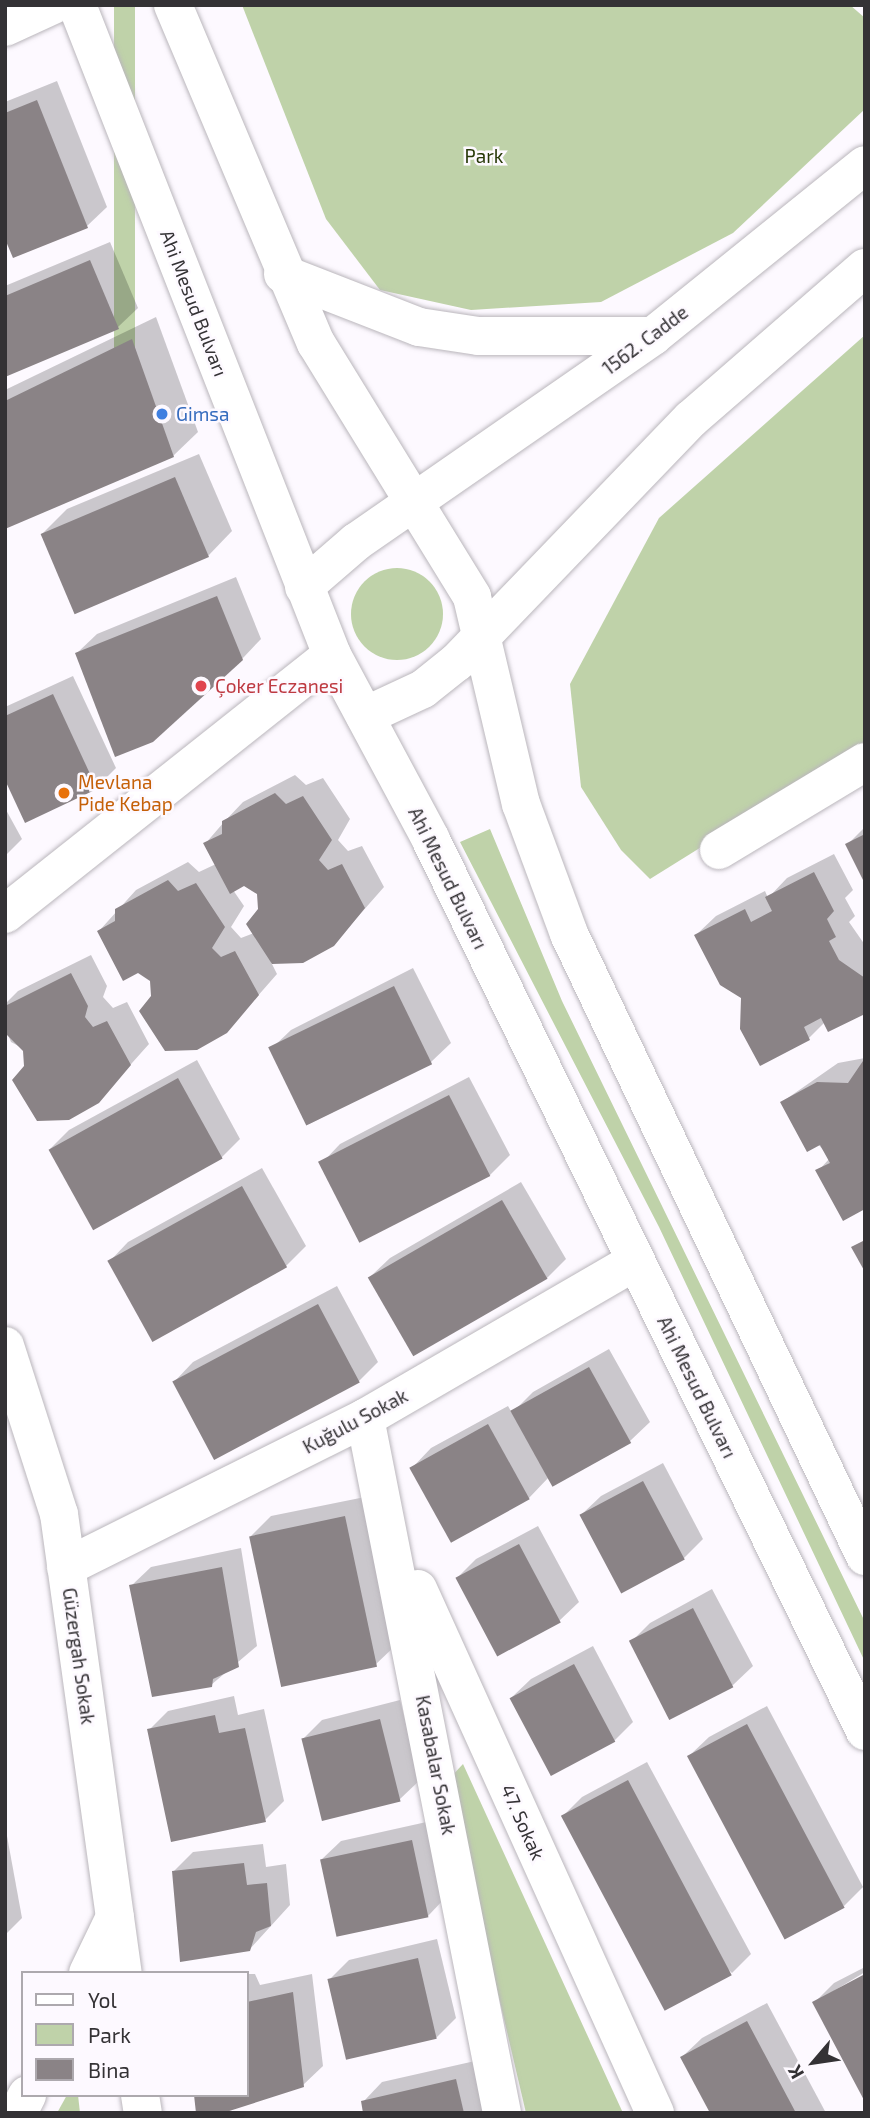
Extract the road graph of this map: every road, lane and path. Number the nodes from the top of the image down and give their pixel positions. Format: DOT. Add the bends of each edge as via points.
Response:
graph roads {
  1 [pos="53,5"];
  2 [pos="77,5"];
  3 [pos="173,5"];
  4 [pos="5,27"];
  5 [pos="865,165"];
  6 [pos="865,268"];
  7 [pos="283,274"];
  8 [pos="653,336"];
  9 [pos="416,504"];
  10 [pos="304,587"];
  11 [pos="484,635"];
  12 [pos="331,655"];
  13 [pos="365,716"];
  14 [pos="865,762"];
  15 [pos="719,850"];
  16 [pos="5,914"];
  17 [pos="636,1261"];
  18 [pos="5,1346"];
  19 [pos="365,1418"];
  20 [pos="391,1531"];
  21 [pos="865,1556"];
  22 [pos="66,1567"];
  23 [pos="865,1731"];
  24 [pos="116,1917"];
  25 [pos="89,1971"];
  26 [pos="123,1971"];
  27 [pos="26,2097"];
  28 [pos="18,2113"];
  29 [pos="502,2113"];
  30 [pos="655,2113"];
  1 -- 4 [label="main road"];
  2 -- 10 [label="main road, Ahi Mesud Bulvarı"];
  3 -- 7 [label="main road"];
  5 -- 8 [label="main road, 1562. Cadde"];
  6 -- 11 [label="main road" via="691,419"];
  7 -- 8 [label="main road" via="419,327 478,336"];
  7 -- 9 [label="main road" via="337,382"];
  8 -- 9 [label="main road, 1562. Cadde"];
  9 -- 10 [label="main road, 1562. Cadde"];
  9 -- 11 [label="main road" via="458,568"];
  10 -- 12 [label="main road, Ahi Mesud Bulvarı"];
  11 -- 13 [label="main road" via="424,689"];
  11 -- 21 [label="main road" via="521,804 569,934"];
  12 -- 13 [label="main road, Ahi Mesud Bulvarı"];
  12 -- 16 [label="main road"];
  13 -- 17 [label="main road, Ahi Mesud Bulvarı"];
  14 -- 15 [label="main road"];
  17 -- 19 [label="main road, Kuğulu Sokak"];
  17 -- 23 [label="main road, Ahi Mesud Bulvarı"];
  18 -- 22 [label="main road, Güzergah Sokak" via="59,1514"];
  19 -- 20 [label="main road, Kasabalar Sokak"];
  19 -- 22 [label="main road, Kuğulu Sokak"];
  20 -- 29 [label="main road, Kasabalar Sokak"];
  20 -- 30 [label="main road, 47. Sokak"];
  22 -- 24 [label="main road, Güzergah Sokak"];
  24 -- 25 [label="main road"];
  24 -- 26 [label="main road, Güzergah Sokak"];
  27 -- 28 [label="main road"];
}
